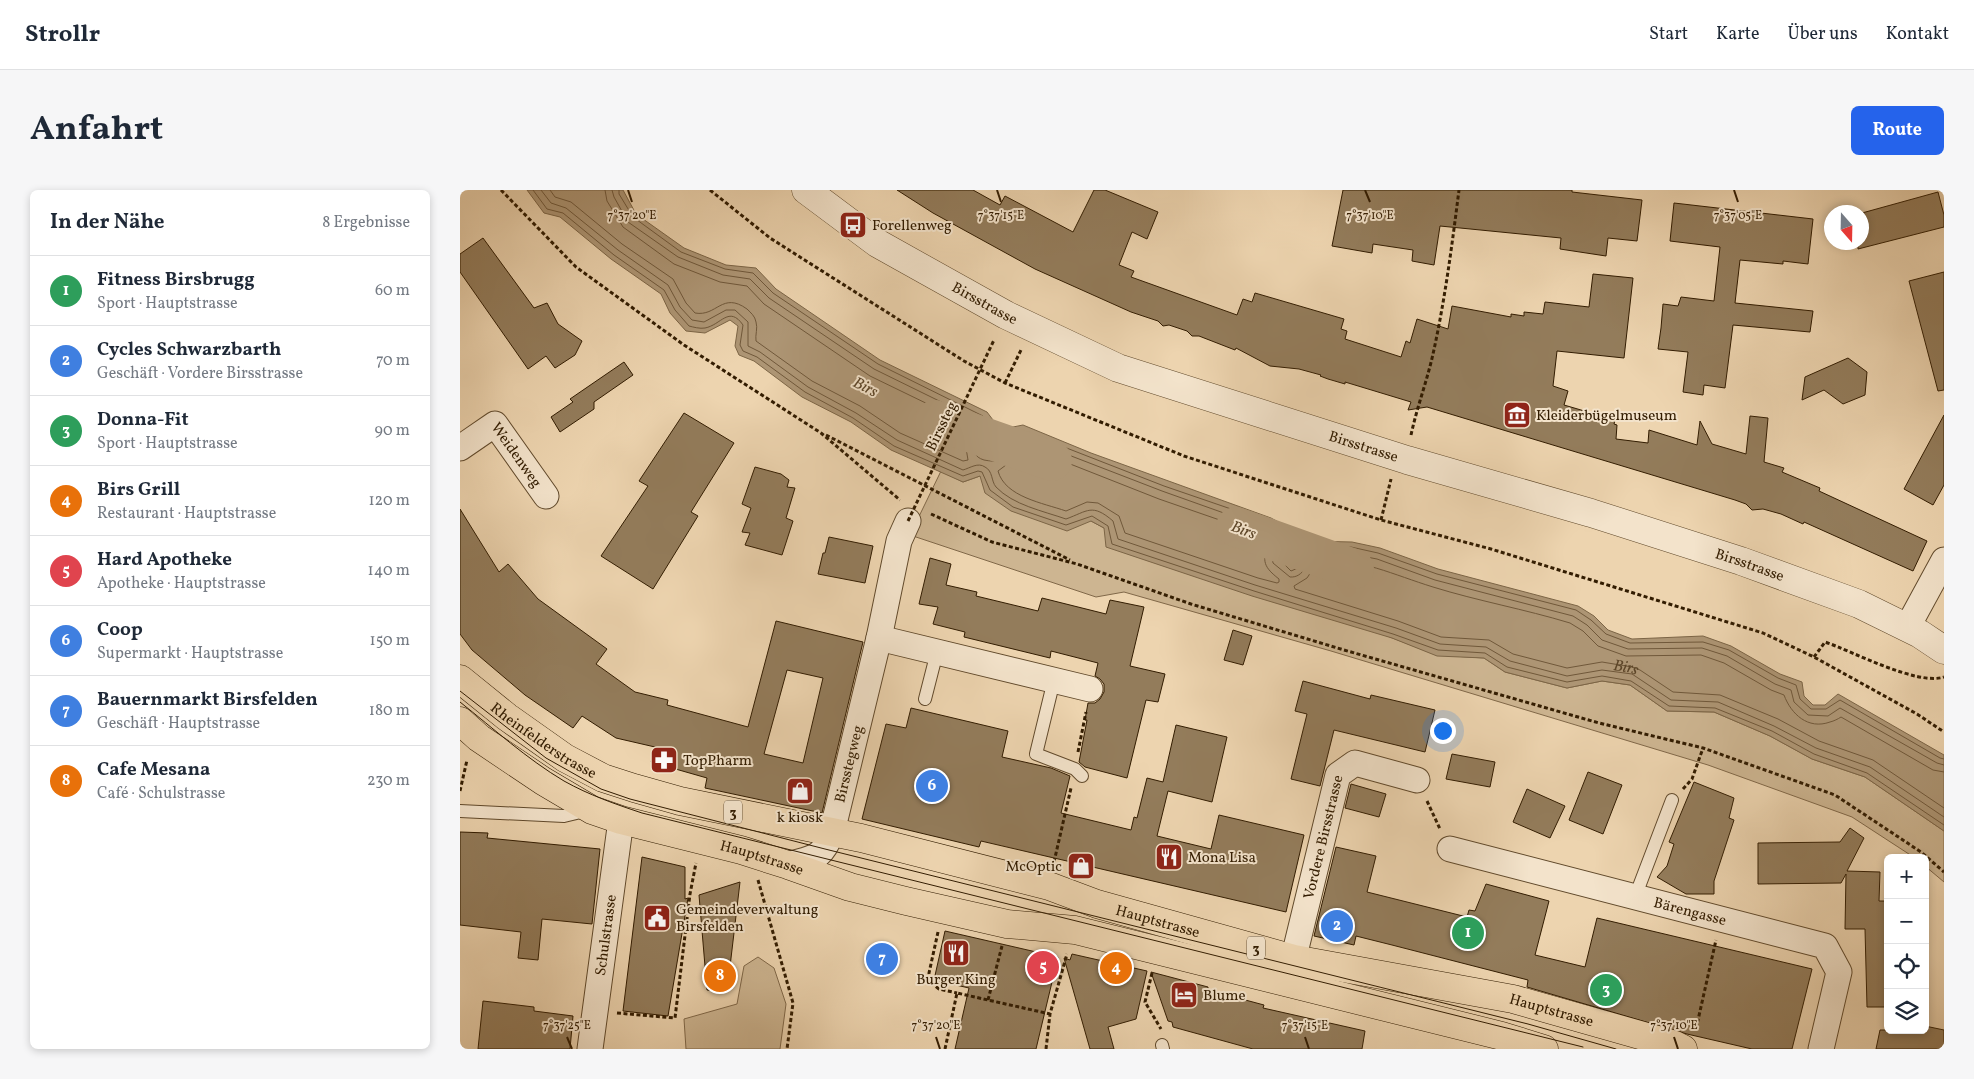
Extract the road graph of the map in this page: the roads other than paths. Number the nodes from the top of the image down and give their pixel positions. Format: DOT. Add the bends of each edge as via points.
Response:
graph roads {
  1 [pos="806,190"];
  2 [pos="460,448"];
  3 [pos="546,496"];
  4 [pos="914,510"];
  5 [pos="1944,560"];
  6 [pos="1907,628"];
  7 [pos="879,638"];
  8 [pos="1944,650"];
  9 [pos="937,652"];
  10 [pos="460,679"];
  11 [pos="1054,680"];
  12 [pos="1090,689"];
  13 [pos="924,700"];
  14 [pos="470,730"];
  15 [pos="1082,776"];
  16 [pos="1417,780"];
  17 [pos="634,788"];
  18 [pos="1672,800"];
  19 [pos="592,810"];
  20 [pos="460,811"];
  21 [pos="621,820"];
  22 [pos="832,832"];
  23 [pos="1450,849"];
  24 [pos="788,865"];
  25 [pos="1635,897"];
  26 [pos="1291,971"];
  27 [pos="1688,1044"];
  28 [pos="590,1049"];
  29 [pos="1544,1049"];
  30 [pos="1821,1049"];
  1 -- 6 [label="street, Birsstrasse" via="877,243 1006,315 1118,368 1399,468 1591,513 1741,561 1859,604"];
  2 -- 3 [label="street, Weidenweg" via="496,424"];
  4 -- 7 [label="street, Birsstegweg" via="898,541"];
  5 -- 6 [label="street"];
  6 -- 8 [label="street, Birsstrasse"];
  7 -- 9 [label="street"];
  7 -- 22 [label="street, Birsstegweg"];
  9 -- 11 [label="street"];
  9 -- 13 [label="lane"];
  10 -- 17 [label="main road, Rheinfelderstrasse / 3" via="507,718 565,758 603,778"];
  11 -- 12 [label="street"];
  11 -- 15 [label="lane" via="1036,754 1075,769"];
  14 -- 19 [label="main road, 3" via="543,781"];
  16 -- 26 [label="street, Vordere Birsstrasse" via="1355,763 1338,775"];
  17 -- 21 [label="main road"];
  17 -- 22 [label="main road, Hauptstrasse / 3" via="680,802"];
  18 -- 25 [label="lane"];
  19 -- 20 [label="lane" via="564,816"];
  19 -- 21 [label="main road, 3"];
  21 -- 24 [label="main road, Hauptstrasse / 3"];
  21 -- 28 [label="street, Schulstrasse"];
  22 -- 24 [label="street, Birsstegweg" via="825,849 817,856"];
  22 -- 26 [label="main road, Hauptstrasse / 3" via="1049,886"];
  23 -- 25 [label="street, Bärengasse"];
  24 -- 26 [label="main road, Hauptstrasse / 3" via="850,888 1007,924 1076,930 1157,950"];
  25 -- 30 [label="street, Bärengasse" via="1825,946 1839,972"];
  26 -- 27 [label="main road, Hauptstrasse / 3" via="1513,999 1675,1045"];
  26 -- 29 [label="main road, Hauptstrasse / 3"];
}
